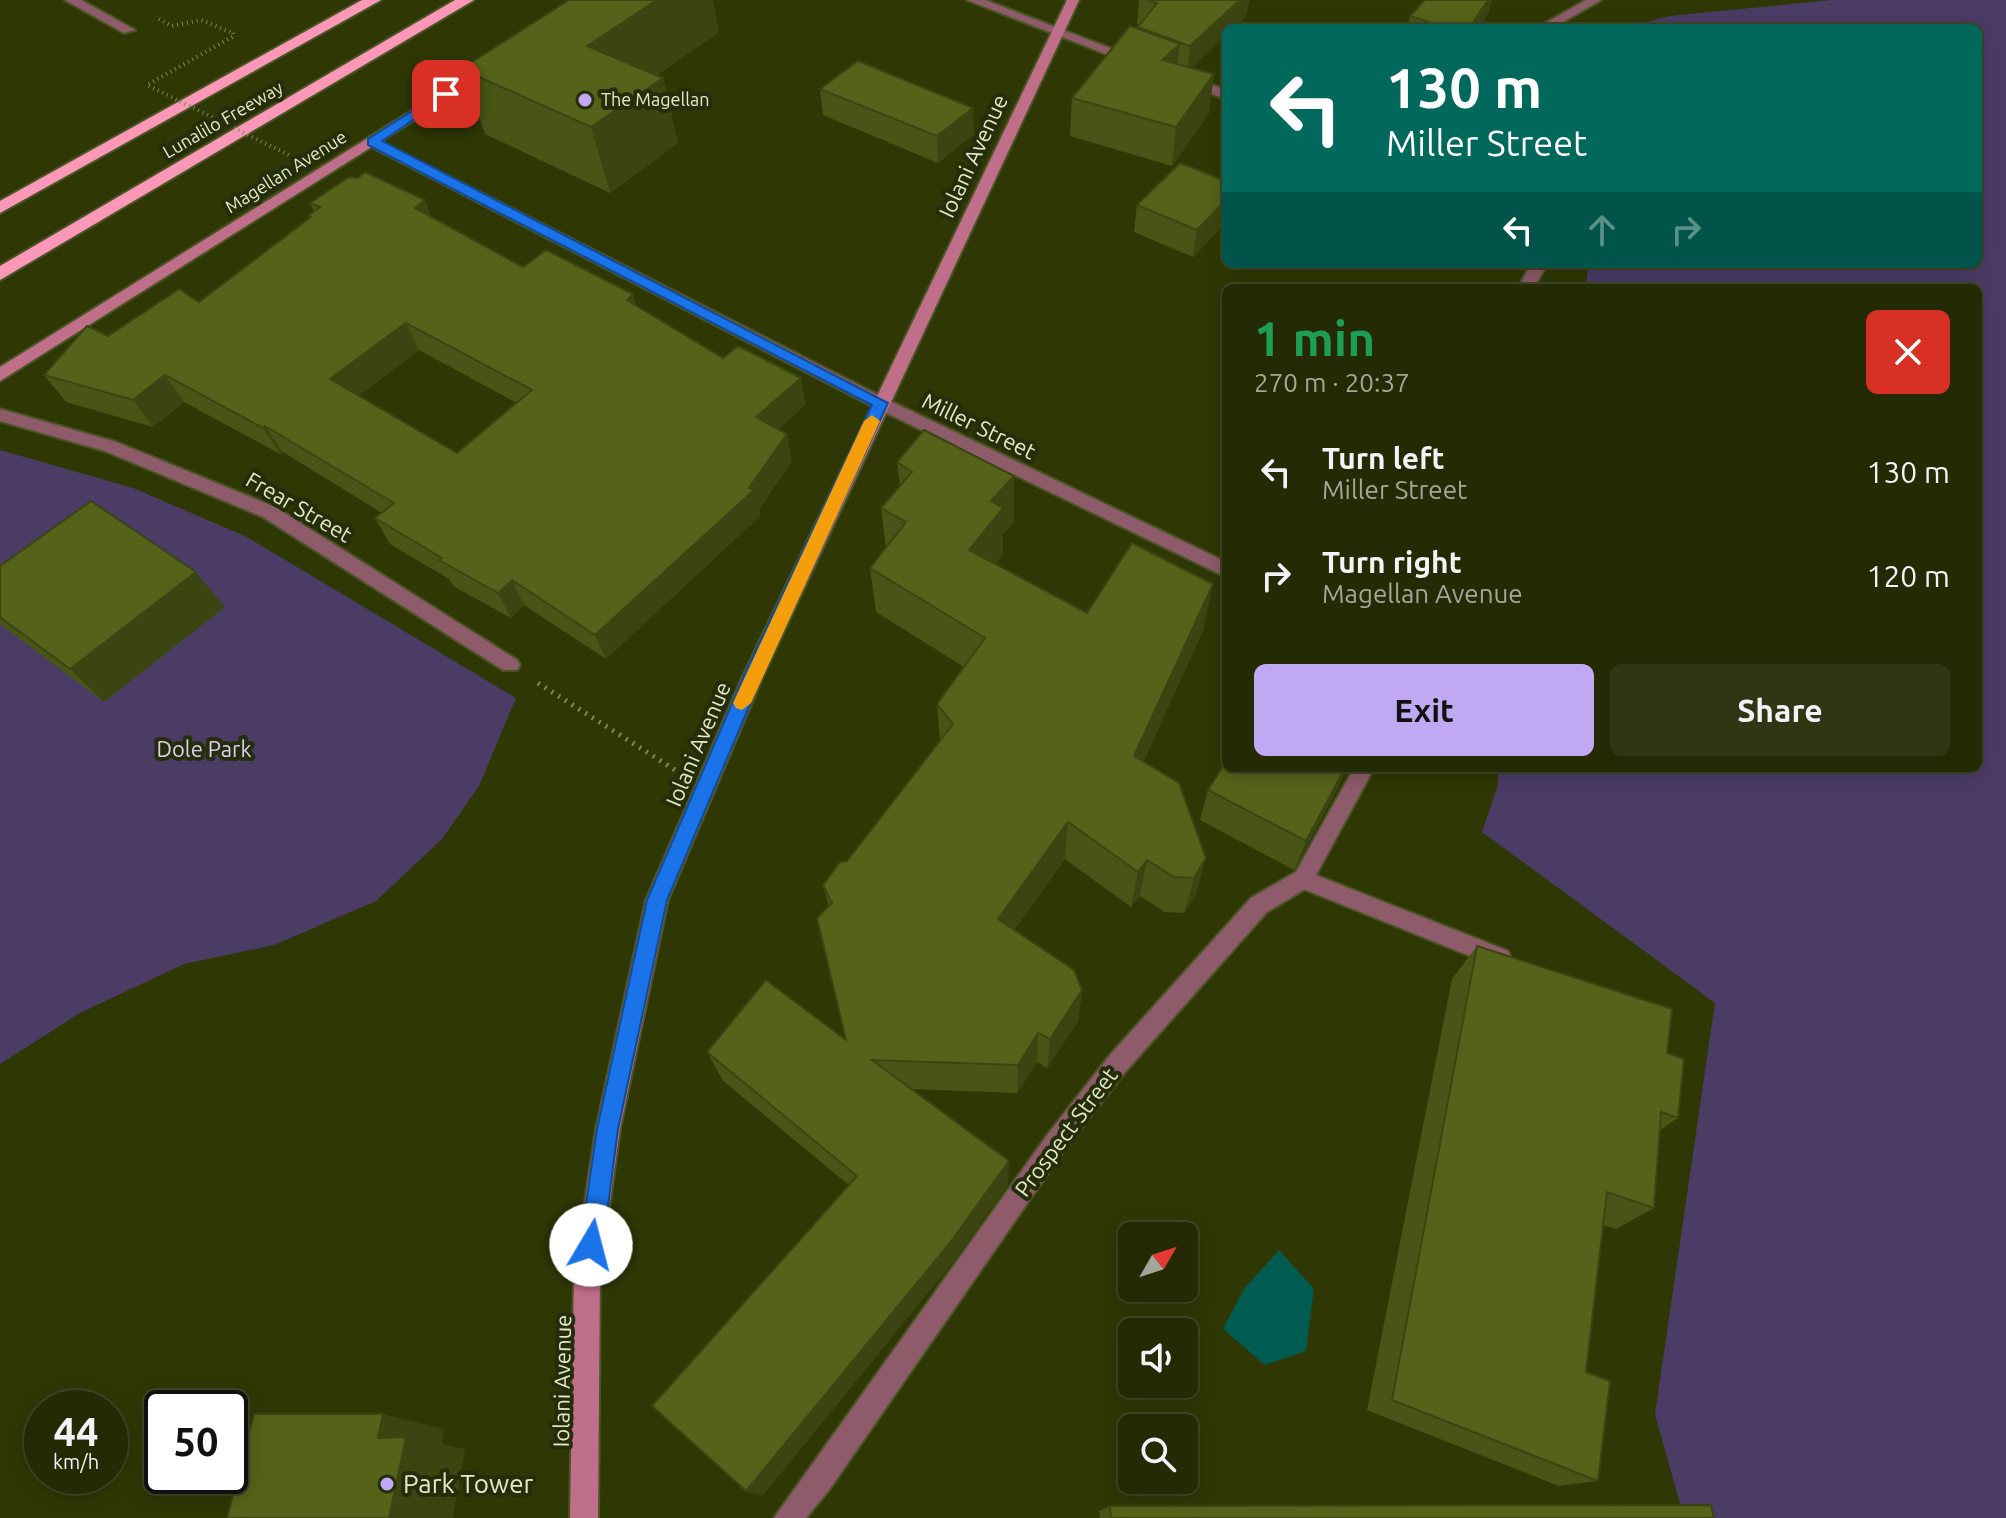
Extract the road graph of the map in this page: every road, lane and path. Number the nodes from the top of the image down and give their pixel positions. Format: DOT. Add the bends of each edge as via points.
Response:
graph roads {
  1 [pos="71,0"];
  2 [pos="373,0"];
  3 [pos="466,0"];
  4 [pos="973,0"];
  5 [pos="1073,0"];
  6 [pos="1595,0"];
  7 [pos="1550,24"];
  8 [pos="129,30"];
  9 [pos="1057,31"];
  10 [pos="502,58"];
  11 [pos="1144,64"];
  12 [pos="1173,75"];
  13 [pos="1222,93"];
  14 [pos="373,142"];
  15 [pos="297,159"];
  16 [pos="0,208"];
  17 [pos="0,274"];
  18 [pos="0,375"];
  19 [pos="880,403"];
  20 [pos="0,415"];
  21 [pos="1222,568"];
  22 [pos="510,665"];
  23 [pos="1362,772"];
  24 [pos="706,789"];
  25 [pos="1303,879"];
  26 [pos="1520,967"];
  27 [pos="584,1518"];
  28 [pos="788,1518"];
  1 -- 8 [label="street"];
  2 -- 16 [label="highway, Lunalilo Freeway"];
  3 -- 17 [label="highway, Lunalilo Freeway"];
  4 -- 9 [label="street"];
  5 -- 9 [label="main road, Iolani Avenue"];
  6 -- 7 [label="street"];
  8 -- 15 [label="path, bridge" via="152,16 172,26 201,20 233,33 147,85"];
  9 -- 11 [label="street"];
  9 -- 19 [label="main road, Iolani Avenue"];
  10 -- 14 [label="main road, Magellan Avenue"];
  12 -- 13 [label="street"];
  14 -- 18 [label="main road, Magellan Avenue"];
  14 -- 19 [label="street, Miller Street"];
  19 -- 21 [label="street, Miller Street"];
  19 -- 24 [label="main road, Iolani Avenue"];
  20 -- 22 [label="street, Frear Street" via="110,446 269,512"];
  22 -- 24 [label="path"];
  23 -- 25 [label="street"];
  24 -- 27 [label="main road, Iolani Avenue" via="657,900 608,1129 587,1274"];
  25 -- 26 [label="street"];
  25 -- 28 [label="street, Prospect Street" via="1259,905 1118,1063"];
}
